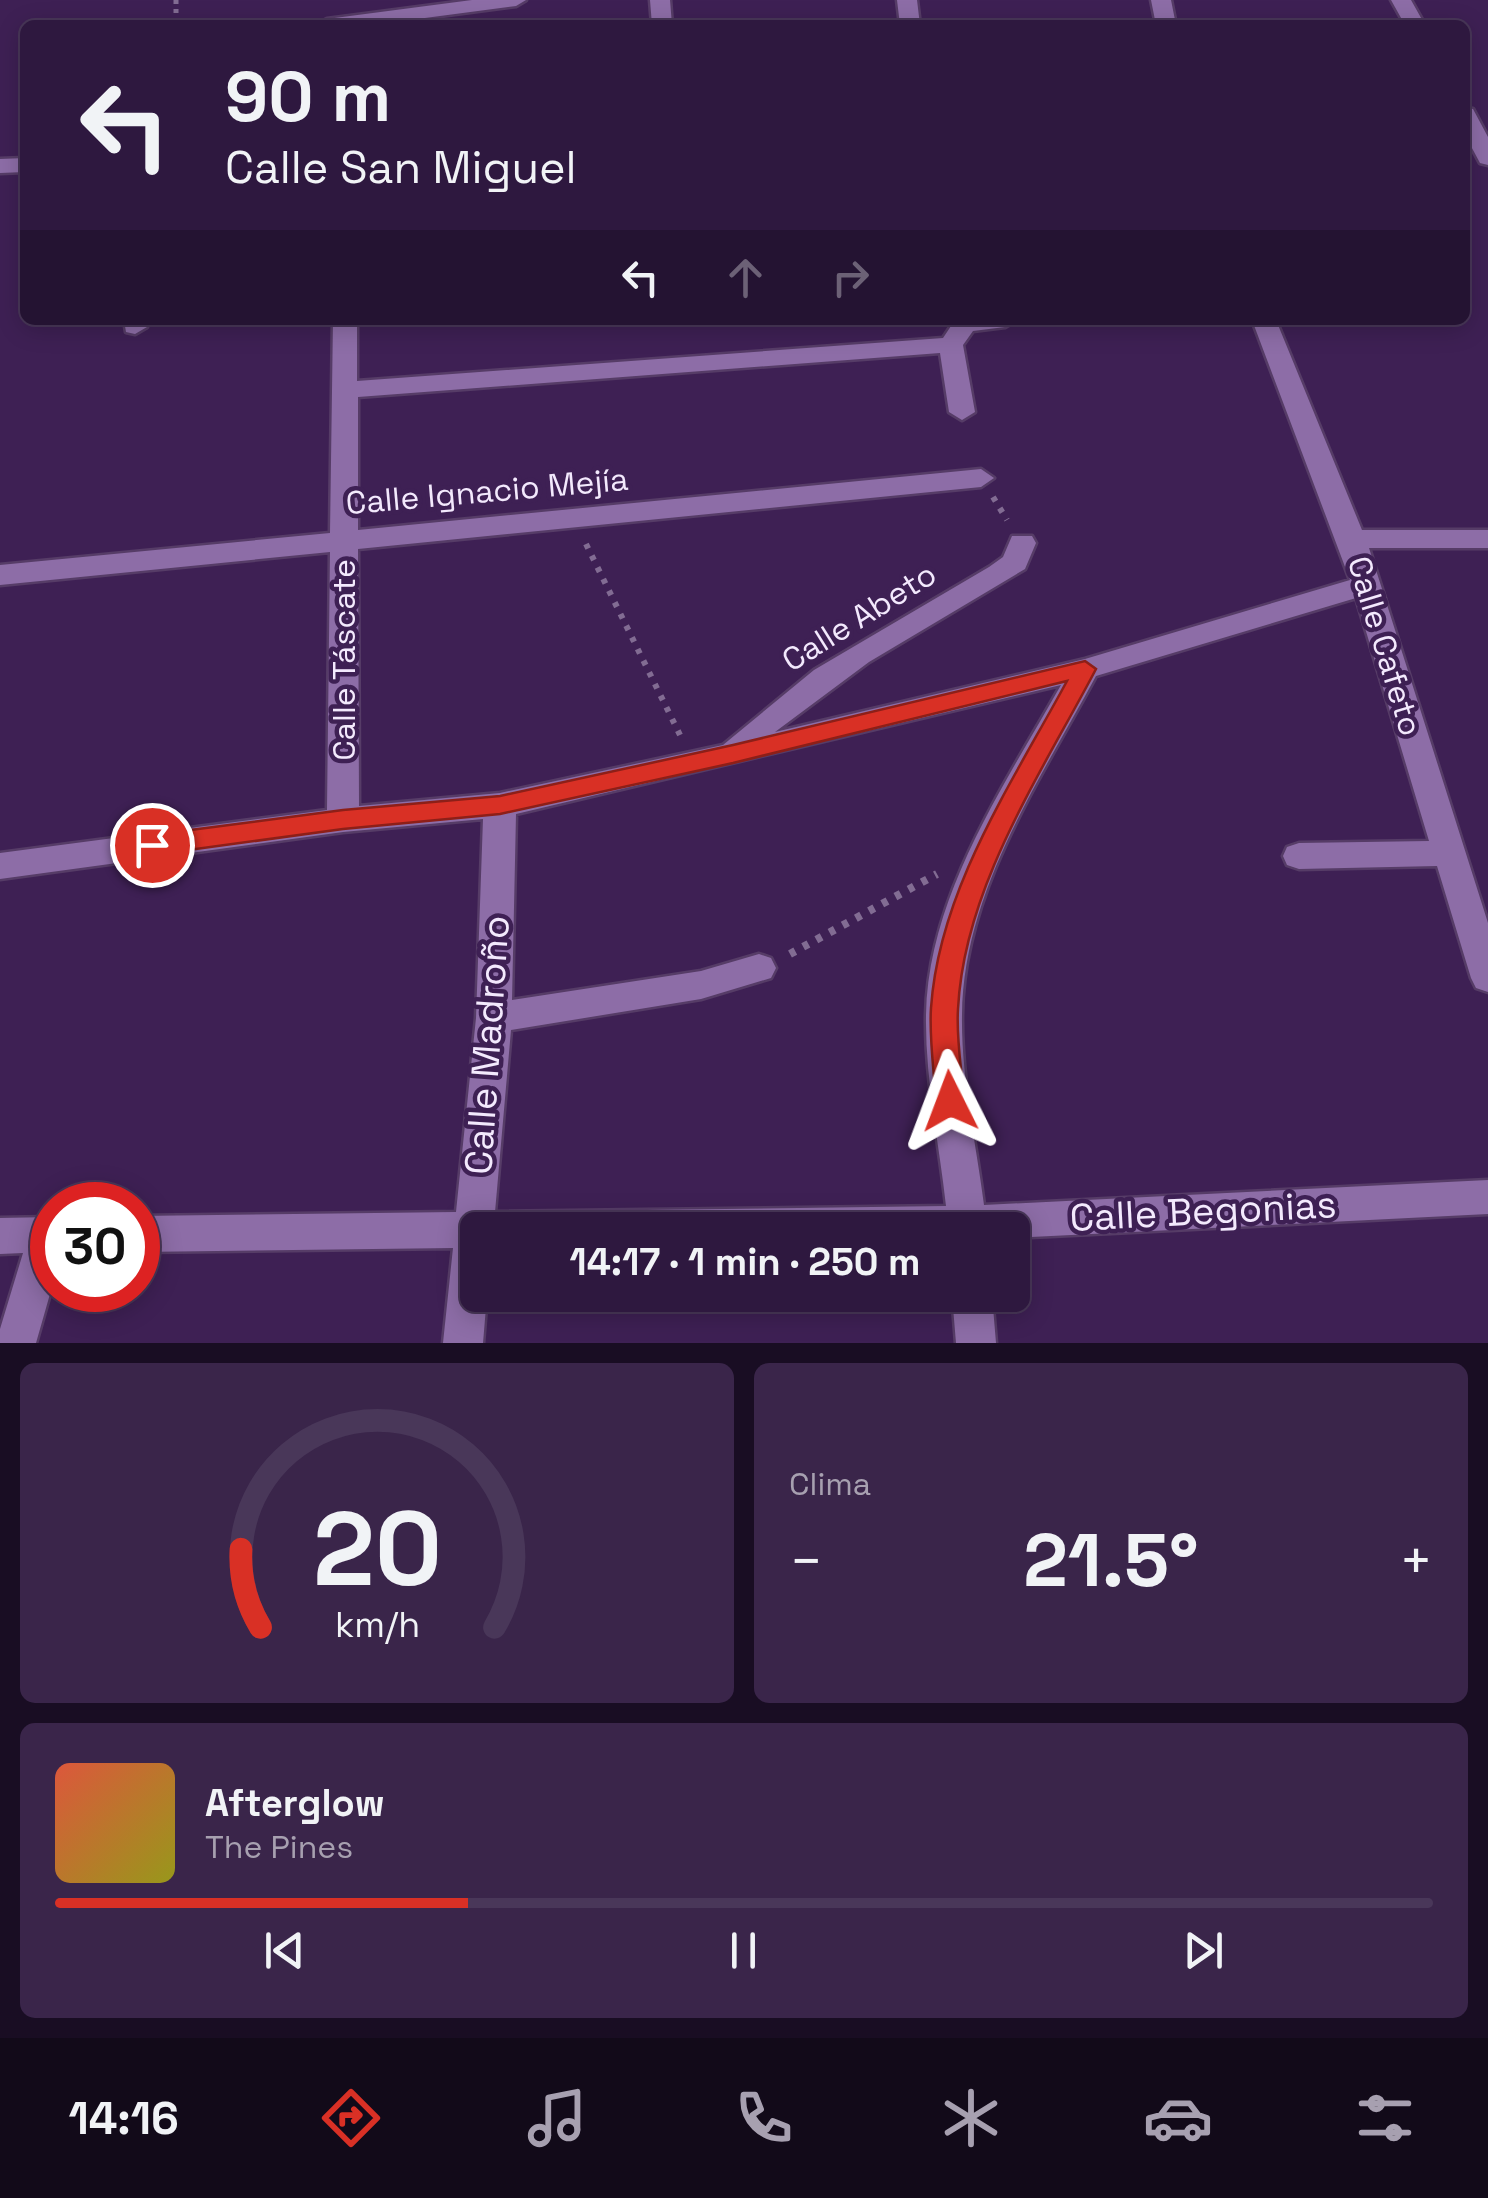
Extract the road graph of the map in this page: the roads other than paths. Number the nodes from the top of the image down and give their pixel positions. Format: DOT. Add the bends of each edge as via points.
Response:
graph roads {
  1 [pos="510,1"];
  2 [pos="365,20"];
  3 [pos="1473,125"];
  4 [pos="1488,158"];
  5 [pos="345,325"];
  6 [pos="1266,325"];
  7 [pos="960,330"];
  8 [pos="345,390"];
  9 [pos="962,412"];
  10 [pos="981,478"];
  11 [pos="1352,539"];
  12 [pos="1488,539"];
  13 [pos="344,540"];
  14 [pos="1022,544"];
  15 [pos="0,575"];
  16 [pos="1367,585"];
  17 [pos="1085,669"];
  18 [pos="733,754"];
  19 [pos="500,805"];
  20 [pos="343,820"];
  21 [pos="1448,852"];
  22 [pos="1298,856"];
  23 [pos="0,866"];
  24 [pos="760,968"];
  25 [pos="1488,978"];
  26 [pos="494,1018"];
  27 [pos="1488,1197"];
  28 [pos="476,1212"];
  29 [pos="965,1212"];
  30 [pos="1030,1222"];
  31 [pos="460,1228"];
  32 [pos="160,1234"];
  33 [pos="30,1235"];
  34 [pos="0,1236"];
  35 [pos="30,1299"];
  36 [pos="466,1312"];
  37 [pos="973,1312"];
  38 [pos="16,1343"];
  39 [pos="463,1343"];
  40 [pos="976,1343"];
  1 -- 2 [label="street"];
  3 -- 4 [label="street"];
  5 -- 8 [label="street, Calle Táscate"];
  6 -- 11 [label="street, Calle Cafeto"];
  7 -- 8 [label="street"];
  7 -- 9 [label="street"];
  8 -- 13 [label="street, Calle Táscate"];
  10 -- 13 [label="street, Calle Ignacio Mejía"];
  11 -- 12 [label="street"];
  11 -- 16 [label="street, Calle Cafeto"];
  13 -- 15 [label="street, Calle Ignacio Mejía"];
  13 -- 20 [label="street, Calle Táscate"];
  14 -- 18 [label="street, Calle Abeto" via="1015,562 999,574 806,689"];
  16 -- 17 [label="street"];
  16 -- 21 [label="street, Calle Cafeto"];
  17 -- 18 [label="street"];
  17 -- 29 [label="street" via="994,840 957,933 944,1009"];
  18 -- 19 [label="street"];
  19 -- 20 [label="street"];
  19 -- 26 [label="street, Calle Madroño"];
  20 -- 23 [label="street"];
  21 -- 22 [label="street"];
  21 -- 25 [label="street, Calle Cafeto"];
  24 -- 26 [label="street" via="700,985"];
  26 -- 28 [label="street, Calle Madroño"];
  27 -- 30 [label="street, Calle Begonias"];
  31 -- 32 [label="street, Calle Begonias"];
  33 -- 34 [label="street"];
  35 -- 38 [label="street"];
  36 -- 39 [label="street, Calle Madroño"];
  37 -- 40 [label="street"];
}
